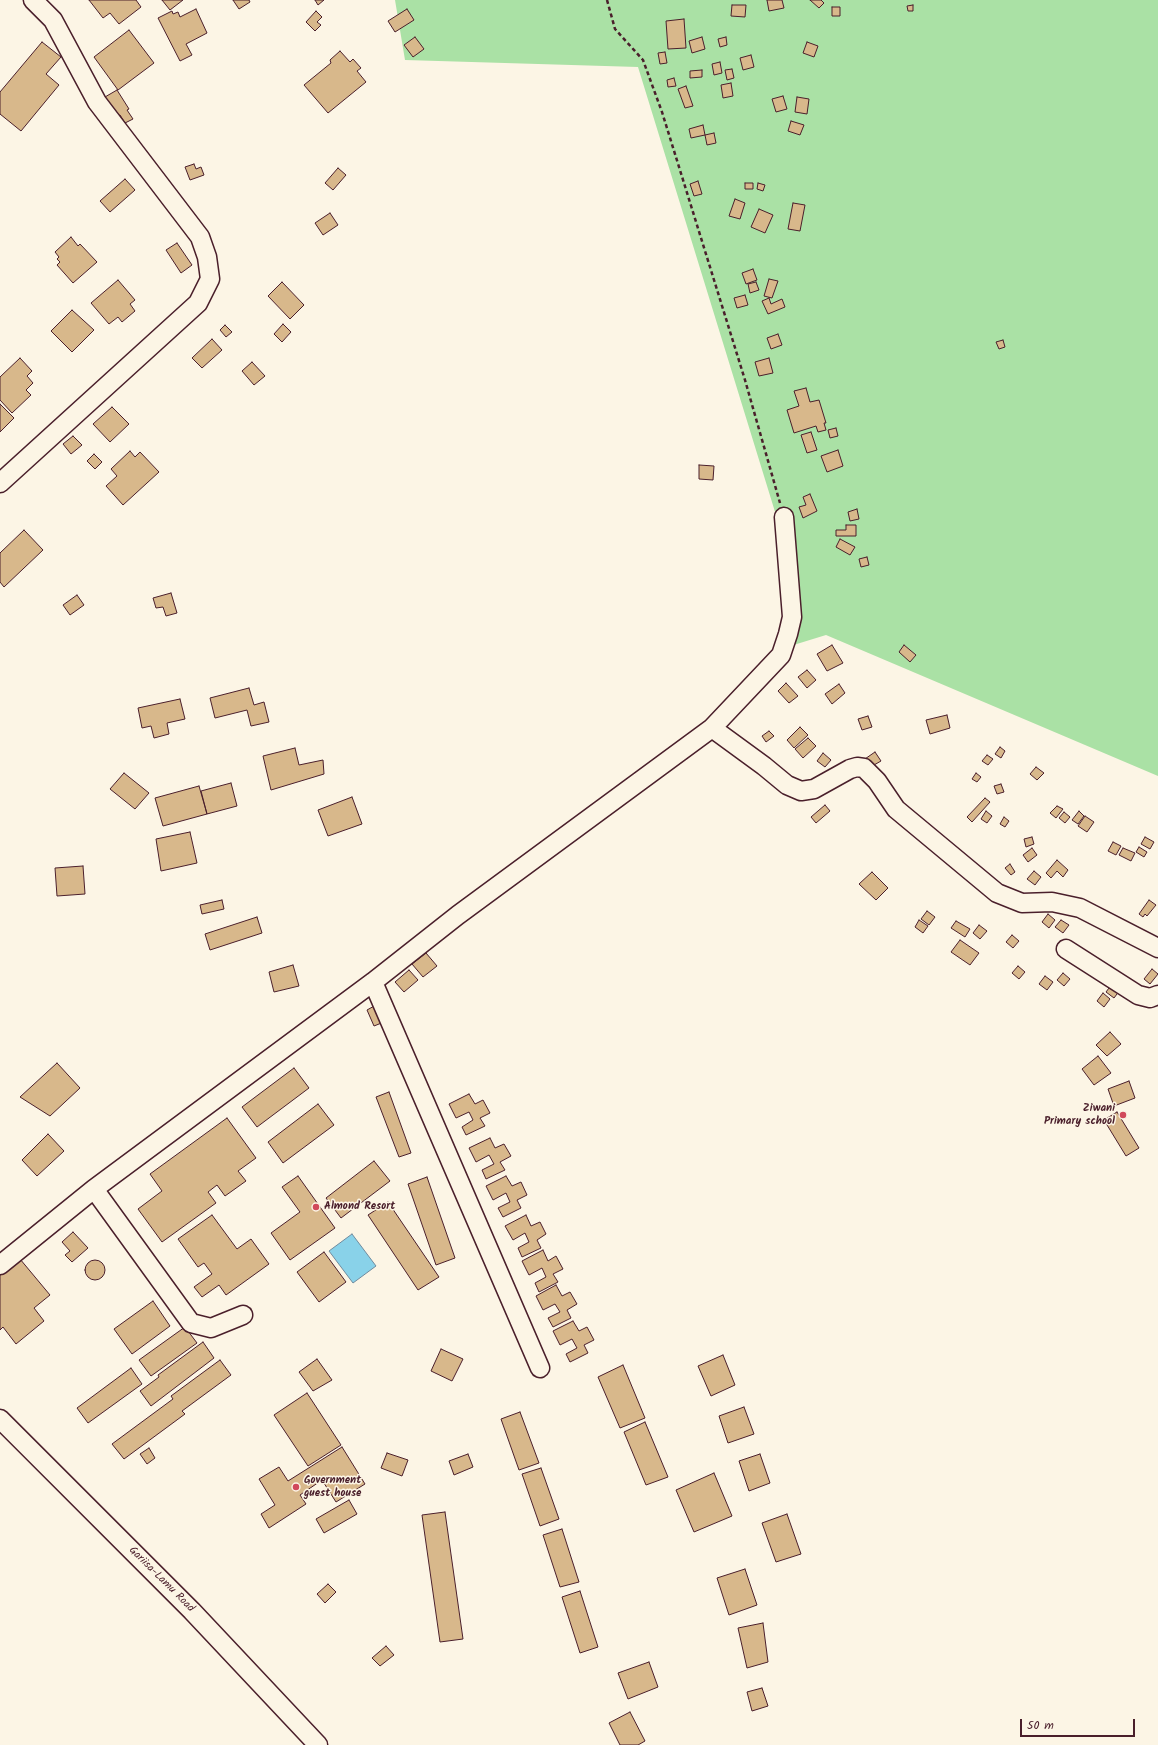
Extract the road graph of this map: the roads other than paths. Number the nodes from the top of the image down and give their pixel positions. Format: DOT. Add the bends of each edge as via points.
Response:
graph roads {
  1 [pos="33,0"];
  2 [pos="0,483"];
  3 [pos="784,517"];
  4 [pos="712,728"];
  5 [pos="1158,948"];
  6 [pos="1066,949"];
  7 [pos="373,982"];
  8 [pos="1158,995"];
  9 [pos="94,1189"];
  10 [pos="0,1264"];
  11 [pos="243,1315"];
  12 [pos="540,1368"];
  13 [pos="0,1419"];
  14 [pos="318,1745"];
  1 -- 2 [label="street" via="53,20 97,102 200,237 207,257 210,279 198,303"];
  3 -- 4 [label="street" via="792,617 781,655"];
  4 -- 5 [label="street" via="787,785 801,790 814,789 850,769 864,768 877,781 896,809 997,893 1022,903 1052,902 1080,908"];
  4 -- 7 [label="street" via="458,915"];
  6 -- 8 [label="street" via="1138,996 1150,998"];
  7 -- 9 [label="street"];
  7 -- 12 [label="street"];
  9 -- 10 [label="street"];
  9 -- 11 [label="street" via="191,1324 211,1328"];
  13 -- 14 [label="street, Gariisa-Lamu Road" via="192,1611"];
}
